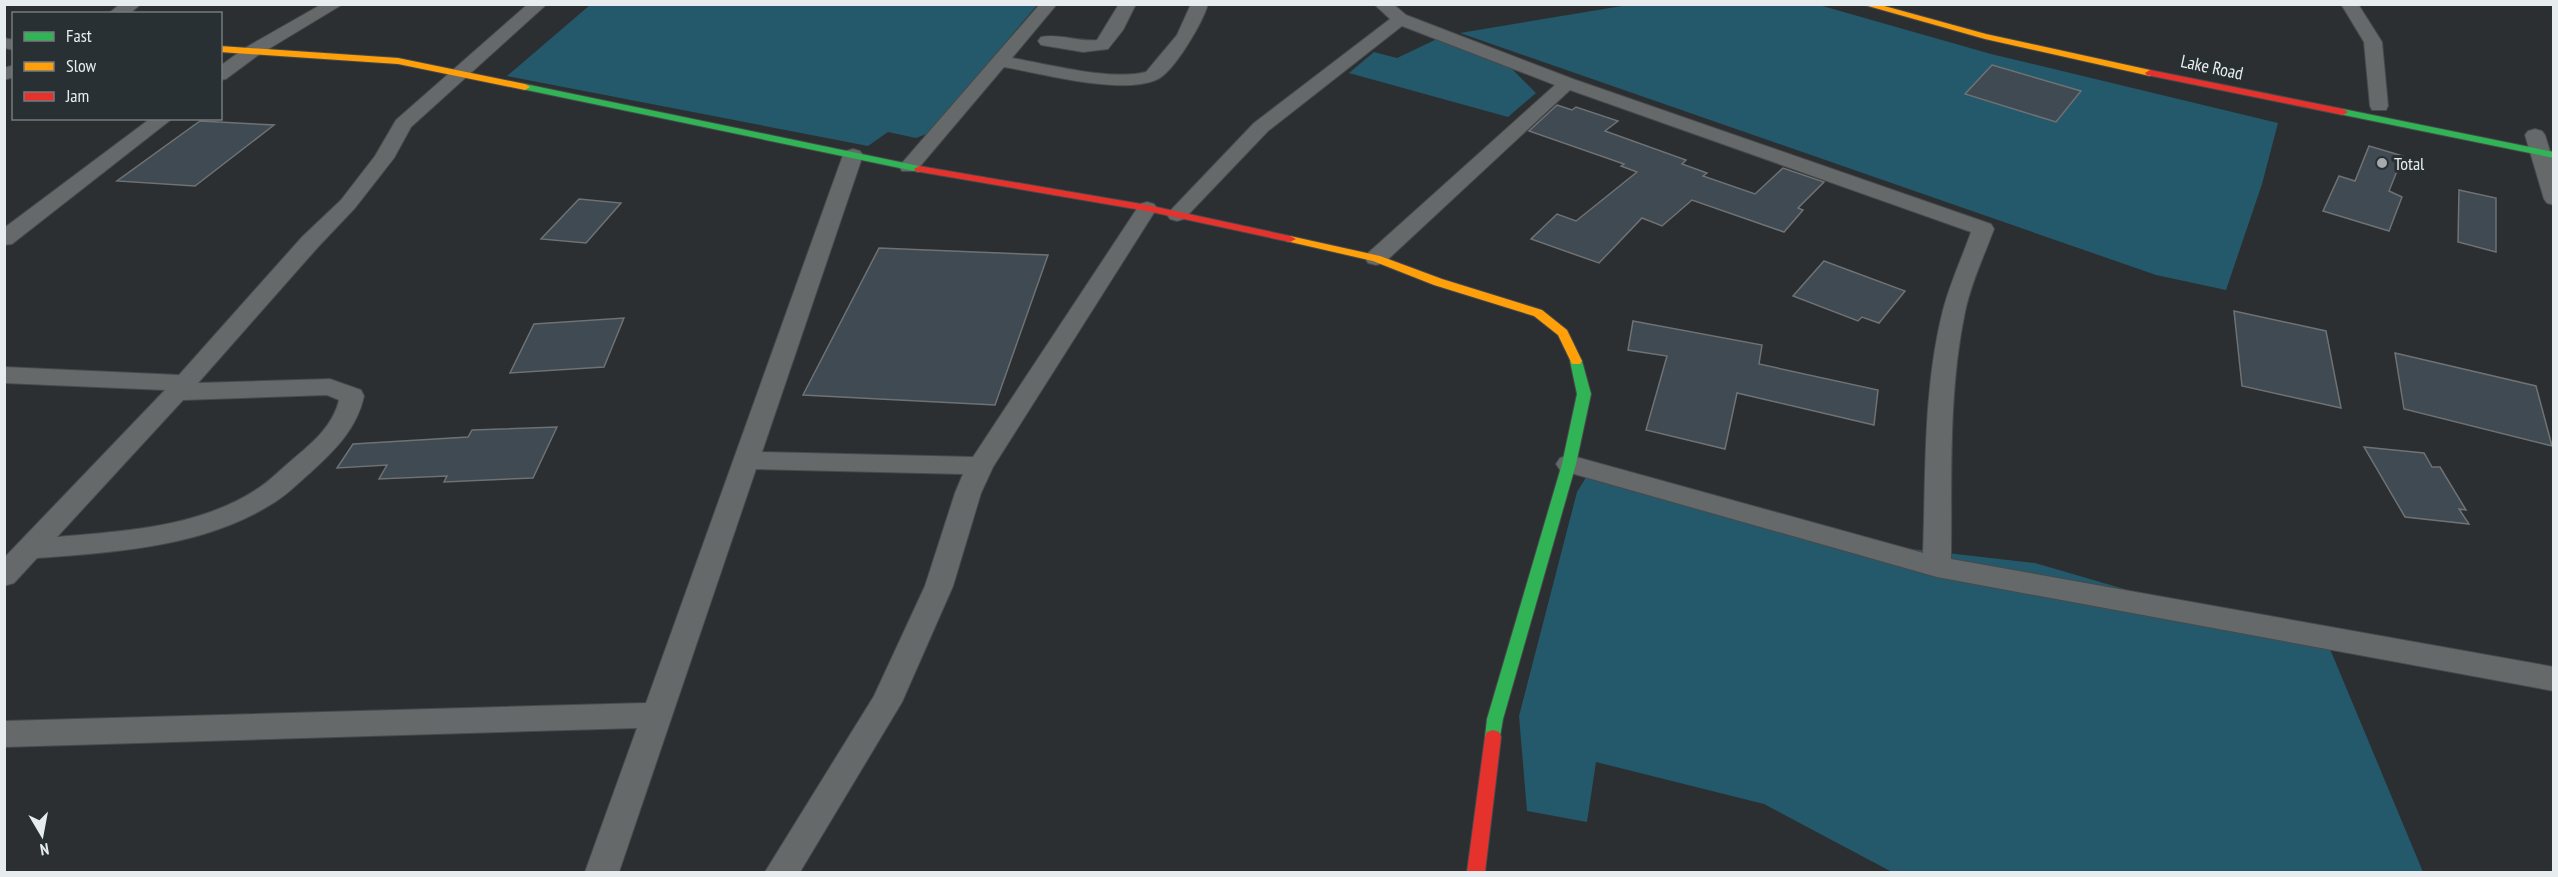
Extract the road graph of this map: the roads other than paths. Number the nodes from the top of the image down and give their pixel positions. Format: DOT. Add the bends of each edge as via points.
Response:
graph roads {
  1 [pos="133,4"];
  2 [pos="335,4"];
  3 [pos="539,4"];
  4 [pos="1049,4"];
  5 [pos="1128,4"];
  6 [pos="1200,4"];
  7 [pos="1382,4"];
  8 [pos="1865,4"];
  9 [pos="2349,4"];
  10 [pos="119,12"];
  11 [pos="1400,19"];
  12 [pos="1047,41"];
  13 [pos="222,49"];
  14 [pos="251,52"];
  15 [pos="1001,61"];
  16 [pos="222,74"];
  17 [pos="459,74"];
  18 [pos="1567,83"];
  19 [pos="2344,98"];
  20 [pos="2379,106"];
  21 [pos="2446,118"];
  22 [pos="161,120"];
  23 [pos="2541,143"];
  24 [pos="853,155"];
  25 [pos="909,167"];
  26 [pos="2553,199"];
  27 [pos="1147,208"];
  28 [pos="1177,215"];
  29 [pos="4,239"];
  30 [pos="1376,258"];
  31 [pos="4,375"];
  32 [pos="181,388"];
  33 [pos="747,460"];
  34 [pos="1569,464"];
  35 [pos="980,466"];
  36 [pos="14,562"];
  37 [pos="1937,567"];
  38 [pos="2553,679"];
  39 [pos="658,715"];
  40 [pos="4,734"];
  41 [pos="602,873"];
  42 [pos="782,873"];
  43 [pos="1476,873"];
  1 -- 10 [label="street"];
  2 -- 14 [label="street"];
  3 -- 17 [label="street"];
  4 -- 15 [label="street"];
  5 -- 12 [label="street" via="1102,45 1083,47"];
  6 -- 15 [label="street" via="1196,21 1180,45 1152,75 1135,80"];
  7 -- 11 [label="street"];
  8 -- 23 [label="street, Lake Road" via="2131,69"];
  9 -- 20 [label="street" via="2373,42"];
  11 -- 18 [label="street"];
  11 -- 28 [label="street" via="1261,127"];
  13 -- 14 [label="street"];
  14 -- 16 [label="street"];
  14 -- 17 [label="street" via="398,61"];
  15 -- 25 [label="street"];
  17 -- 24 [label="street"];
  17 -- 32 [label="street" via="403,124 384,158 348,204"];
  18 -- 30 [label="street"];
  18 -- 37 [label="street" via="1983,229 1955,309 1945,370"];
  19 -- 20 [label="street"];
  20 -- 21 [label="street"];
  22 -- 29 [label="street"];
  23 -- 26 [label="street"];
  24 -- 25 [label="street"];
  24 -- 33 [label="street"];
  25 -- 27 [label="street"];
  27 -- 28 [label="street"];
  27 -- 35 [label="street"];
  28 -- 30 [label="street"];
  30 -- 34 [label="street" via="1538,313 1563,333 1584,394"];
  31 -- 32 [label="street"];
  32 -- 36 [label="street"];
  32 -- 36 [label="street" via="330,387 352,396 350,412 329,441 265,497 224,518 157,537"];
  33 -- 35 [label="street"];
  33 -- 39 [label="street"];
  34 -- 37 [label="street"];
  34 -- 43 [label="street" via="1495,719"];
  35 -- 42 [label="street" via="939,586 887,702"];
  37 -- 38 [label="street"];
  39 -- 40 [label="street"];
  39 -- 41 [label="street"];
}
